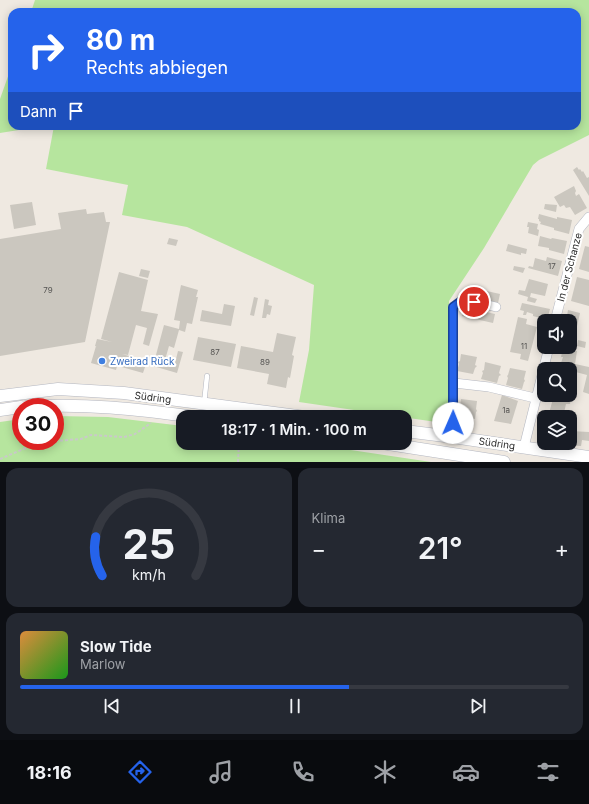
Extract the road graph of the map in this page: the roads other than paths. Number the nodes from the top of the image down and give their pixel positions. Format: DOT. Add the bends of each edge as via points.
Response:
graph roads {
  1 [pos="589,217"];
  2 [pos="496,307"];
  3 [pos="557,314"];
  4 [pos="547,354"];
  5 [pos="207,376"];
  6 [pos="454,383"];
  7 [pos="0,396"];
  8 [pos="535,398"];
  9 [pos="204,404"];
  10 [pos="64,405"];
  11 [pos="12,408"];
  12 [pos="0,410"];
  13 [pos="251,410"];
  14 [pos="176,415"];
  15 [pos="412,432"];
  16 [pos="453,437"];
  17 [pos="524,447"];
  18 [pos="412,448"];
  19 [pos="589,458"];
  20 [pos="504,462"];
  1 -- 3 [label="street, In der Schanze" via="579,229"];
  2 -- 6 [label="street" via="464,299 453,307"];
  4 -- 8 [label="street"];
  5 -- 9 [label="lane"];
  6 -- 8 [label="street" via="489,387"];
  6 -- 16 [label="street"];
  7 -- 9 [label="main road, Südring" via="58,389 124,393"];
  8 -- 17 [label="street"];
  9 -- 13 [label="main road, Südring"];
  10 -- 14 [label="main road, Südring" via="124,408"];
  11 -- 12 [label="main road"];
  15 -- 16 [label="main road, Südring"];
  16 -- 17 [label="main road, Südring"];
  17 -- 19 [label="main road, Südring"];
  18 -- 20 [label="main road, Südring"];
}
